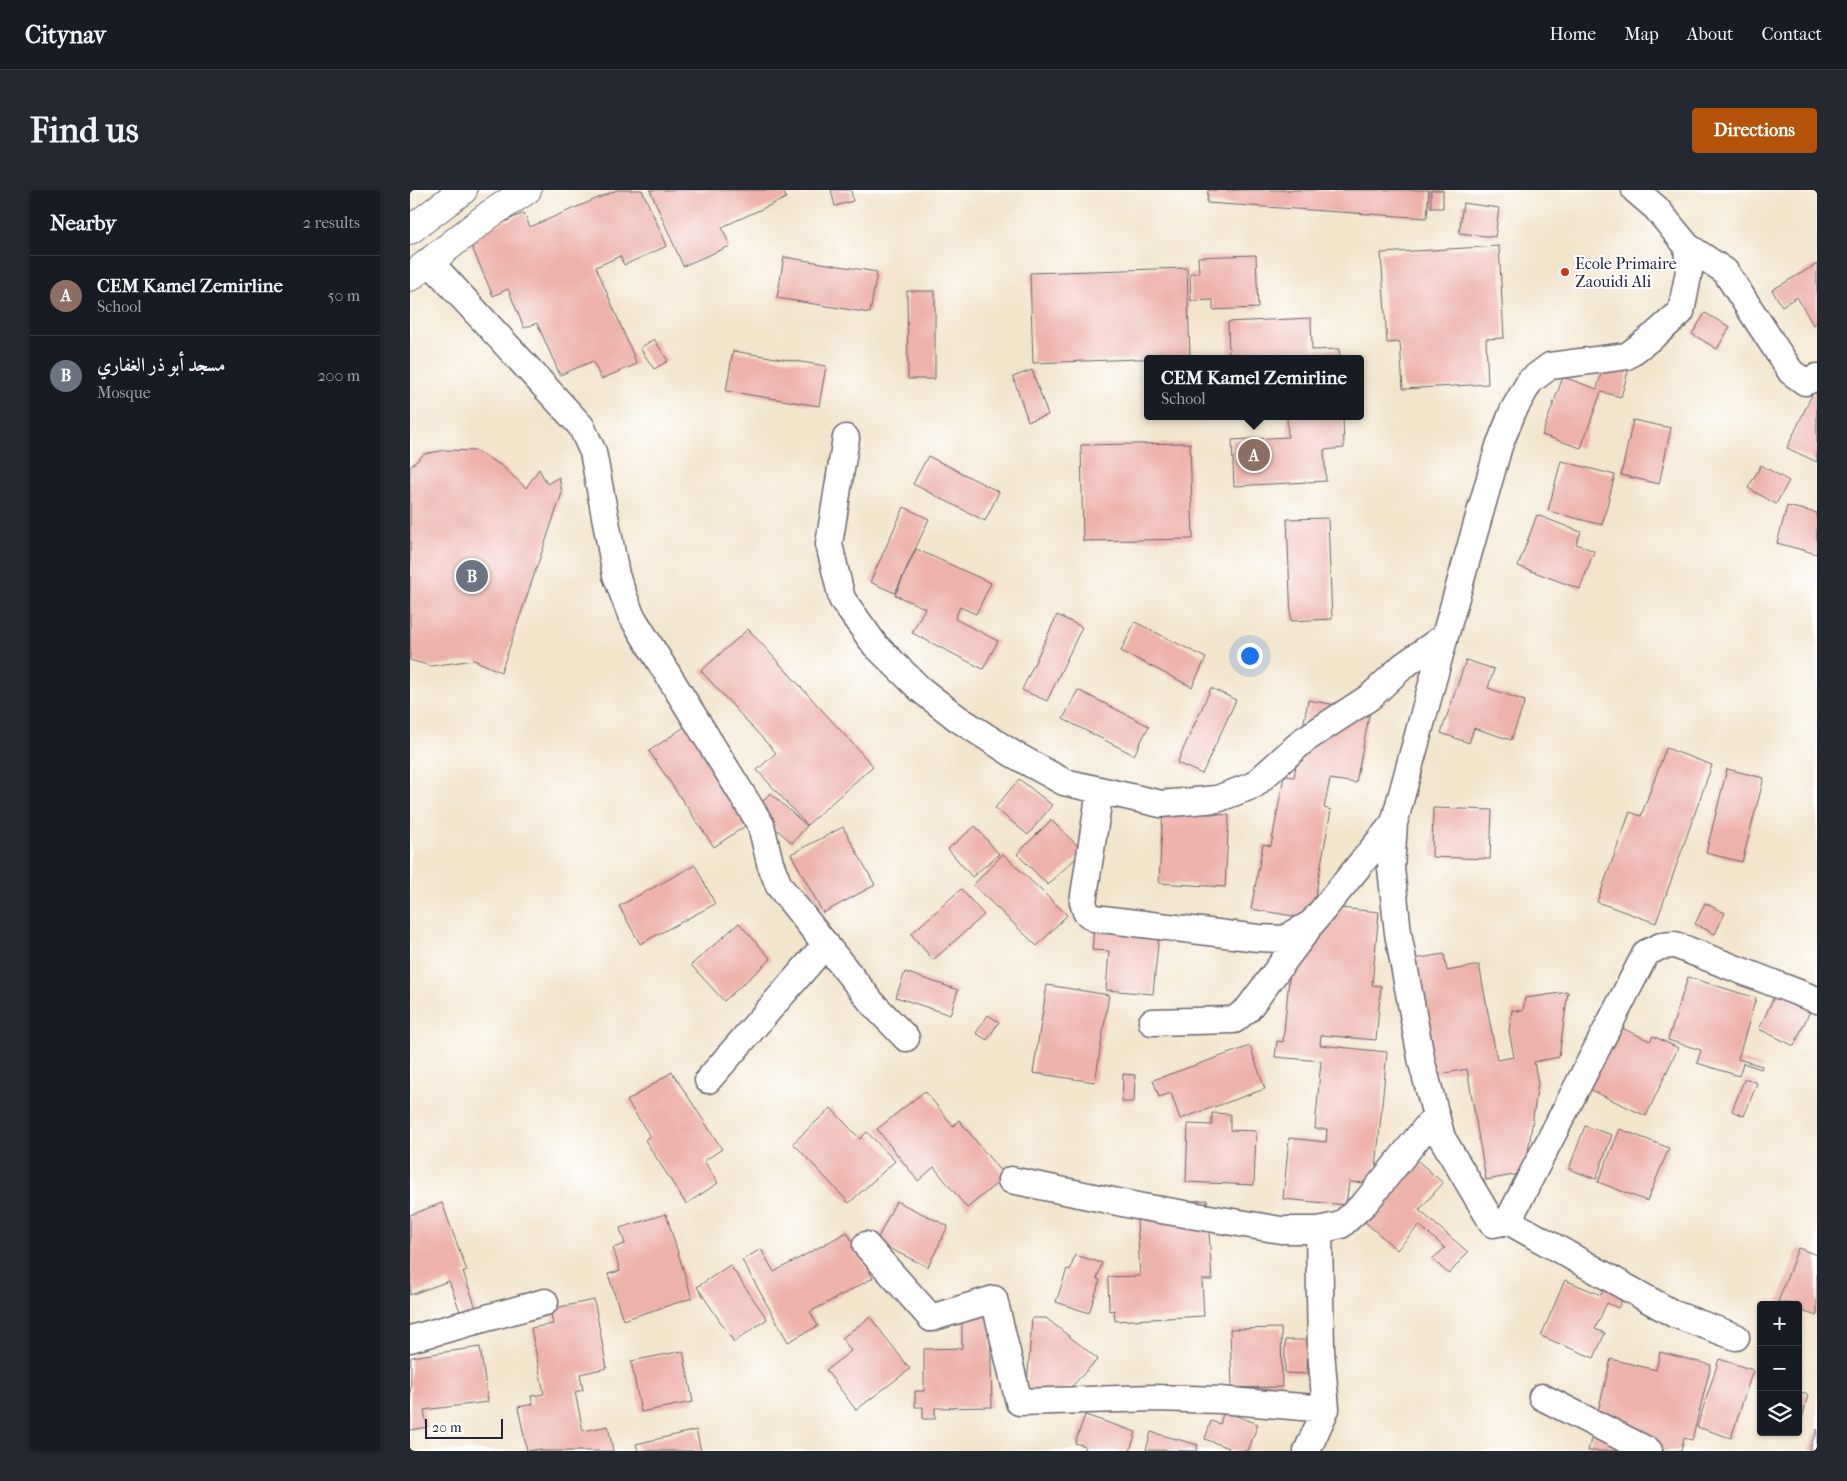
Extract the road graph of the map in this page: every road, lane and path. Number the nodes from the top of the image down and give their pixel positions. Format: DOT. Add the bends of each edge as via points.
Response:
graph roads {
  1 [pos="462,190"];
  2 [pos="527,190"];
  3 [pos="1635,190"];
  4 [pos="410,230"];
  5 [pos="1687,246"];
  6 [pos="419,269"];
  7 [pos="1817,377"];
  8 [pos="846,438"];
  9 [pos="1445,636"];
  10 [pos="1100,791"];
  11 [pos="1394,823"];
  12 [pos="1312,923"];
  13 [pos="826,944"];
  14 [pos="1817,1000"];
  15 [pos="1152,1022"];
  16 [pos="906,1038"];
  17 [pos="708,1080"];
  18 [pos="1436,1115"];
  19 [pos="1011,1180"];
  20 [pos="1508,1221"];
  21 [pos="1319,1230"];
  22 [pos="866,1245"];
  23 [pos="545,1302"];
  24 [pos="1736,1337"];
  25 [pos="410,1339"];
  26 [pos="1542,1397"];
  27 [pos="1326,1409"];
  28 [pos="1308,1451"];
  29 [pos="1649,1451"];
  1 -- 4 [label="main road"];
  2 -- 6 [label="main road"];
  3 -- 5 [label="street" via="1656,208"];
  5 -- 7 [label="street" via="1725,271 1790,372 1805,382"];
  5 -- 9 [label="street" via="1689,271 1681,312 1656,334 1627,356 1550,366 1530,381 1513,411 1500,446"];
  6 -- 13 [label="street" via="581,426 593,452 616,575 630,615 762,825 770,863 780,886"];
  8 -- 10 [label="street" via="829,544 842,599 875,645 920,689 957,718 1064,782"];
  9 -- 10 [label="street" via="1403,666 1370,697 1304,740 1254,784 1217,799 1161,804"];
  9 -- 11 [label="street"];
  10 -- 12 [label="street" via="1083,902 1086,912 1094,918 1284,939"];
  11 -- 12 [label="street"];
  11 -- 18 [label="street" via="1391,868 1398,933 1422,1063"];
  12 -- 15 [label="street" via="1248,1009 1234,1020"];
  13 -- 16 [label="street" via="890,1024"];
  13 -- 17 [label="street"];
  14 -- 20 [label="street" via="1675,944 1646,953"];
  18 -- 20 [label="street" via="1442,1138 1492,1224"];
  18 -- 21 [label="street" via="1365,1202 1342,1225"];
  19 -- 21 [label="street" via="1137,1206 1281,1230"];
  20 -- 24 [label="street" via="1674,1314"];
  21 -- 27 [label="street" via="1321,1351"];
  22 -- 27 [label="street" via="931,1318 994,1299 1019,1402 1155,1398"];
  23 -- 25 [label="street"];
  26 -- 29 [label="street"];
  27 -- 28 [label="street"];
}
